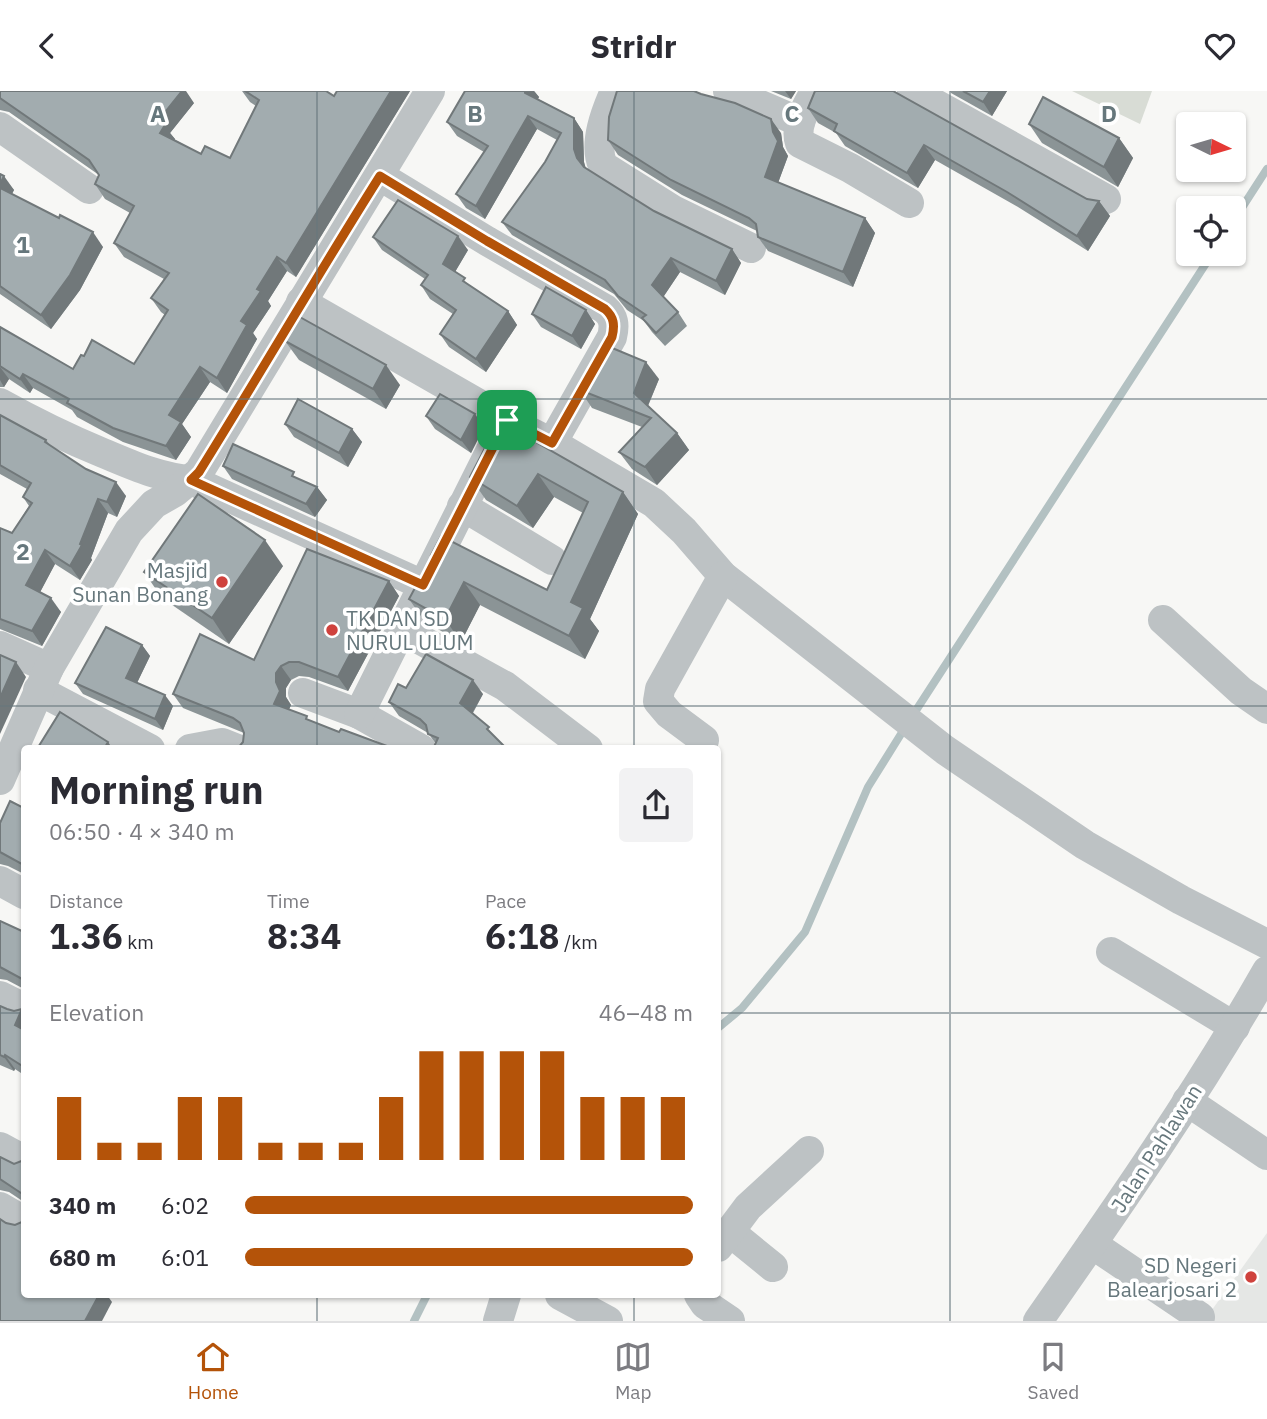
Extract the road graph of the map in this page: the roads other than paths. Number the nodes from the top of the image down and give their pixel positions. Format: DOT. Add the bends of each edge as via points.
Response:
graph roads {
  1 [pos="430,91"];
  2 [pos="615,91"];
  3 [pos="728,91"];
  4 [pos="815,91"];
  5 [pos="912,91"];
  6 [pos="800,122"];
  7 [pos="0,127"];
  8 [pos="380,176"];
  9 [pos="89,189"];
  10 [pos="1106,199"];
  11 [pos="909,203"];
  12 [pos="751,248"];
  13 [pos="301,302"];
  14 [pos="0,403"];
  15 [pos="507,420"];
  16 [pos="552,443"];
  17 [pos="191,480"];
  18 [pos="462,506"];
  19 [pos="552,560"];
  20 [pos="723,576"];
  21 [pos="423,585"];
  22 [pos="1163,619"];
  23 [pos="401,629"];
  24 [pos="0,646"];
  25 [pos="44,679"];
  26 [pos="303,693"];
  27 [pos="1267,709"];
  28 [pos="359,714"];
  29 [pos="704,740"];
  30 [pos="144,745"];
  31 [pos="414,745"];
  32 [pos="582,745"];
  33 [pos="10,773"];
  34 [pos="0,881"];
  35 [pos="21,892"];
  36 [pos="1267,944"];
  37 [pos="1111,952"];
  38 [pos="1267,971"];
  39 [pos="0,996"];
  40 [pos="21,1006"];
  41 [pos="1235,1027"];
  42 [pos="1187,1101"];
  43 [pos="0,1147"];
  44 [pos="809,1151"];
  45 [pos="1267,1155"];
  46 [pos="21,1158"];
  47 [pos="0,1206"];
  48 [pos="21,1219"];
  49 [pos="724,1240"];
  50 [pos="1092,1244"];
  51 [pos="773,1267"];
  52 [pos="505,1298"];
  53 [pos="566,1298"];
  54 [pos="701,1298"];
  55 [pos="1200,1317"];
  56 [pos="498,1321"];
  57 [pos="608,1321"];
  58 [pos="730,1321"];
  59 [pos="1038,1321"];
  1 -- 8 [label="street"];
  2 -- 12 [label="street" via="602,129 603,166 673,210"];
  3 -- 6 [label="street"];
  4 -- 6 [label="street"];
  5 -- 10 [label="street"];
  6 -- 11 [label="street" via="798,135 803,146"];
  7 -- 9 [label="street"];
  8 -- 13 [label="street"];
  8 -- 16 [label="street" via="612,316 612,337"];
  13 -- 15 [label="street"];
  13 -- 17 [label="street"];
  14 -- 17 [label="street" via="46,429 133,466 169,479"];
  15 -- 16 [label="street"];
  15 -- 18 [label="street"];
  16 -- 20 [label="street" via="654,503"];
  17 -- 21 [label="street"];
  17 -- 25 [label="street" via="154,504 129,531"];
  18 -- 19 [label="street"];
  18 -- 21 [label="street"];
  20 -- 29 [label="street" via="660,689 658,701"];
  20 -- 36 [label="street" via="945,750 1084,845"];
  21 -- 23 [label="street"];
  22 -- 27 [label="street"];
  23 -- 28 [label="street"];
  23 -- 32 [label="street" via="505,686"];
  24 -- 25 [label="street"];
  25 -- 30 [label="street"];
  25 -- 33 [label="street"];
  26 -- 28 [label="street"];
  28 -- 31 [label="street"];
  34 -- 35 [label="street"];
  37 -- 41 [label="street"];
  38 -- 41 [label="street, Jalan Pahlawan"];
  39 -- 40 [label="street"];
  41 -- 42 [label="street, Jalan Pahlawan"];
  42 -- 45 [label="street"];
  42 -- 50 [label="street, Jalan Pahlawan"];
  43 -- 46 [label="street"];
  44 -- 49 [label="street" via="748,1207"];
  47 -- 48 [label="street"];
  49 -- 51 [label="street"];
  50 -- 55 [label="street"];
  50 -- 59 [label="street, Jalan Pahlawan"];
  52 -- 56 [label="street"];
  53 -- 57 [label="street"];
  54 -- 58 [label="street"];
}
